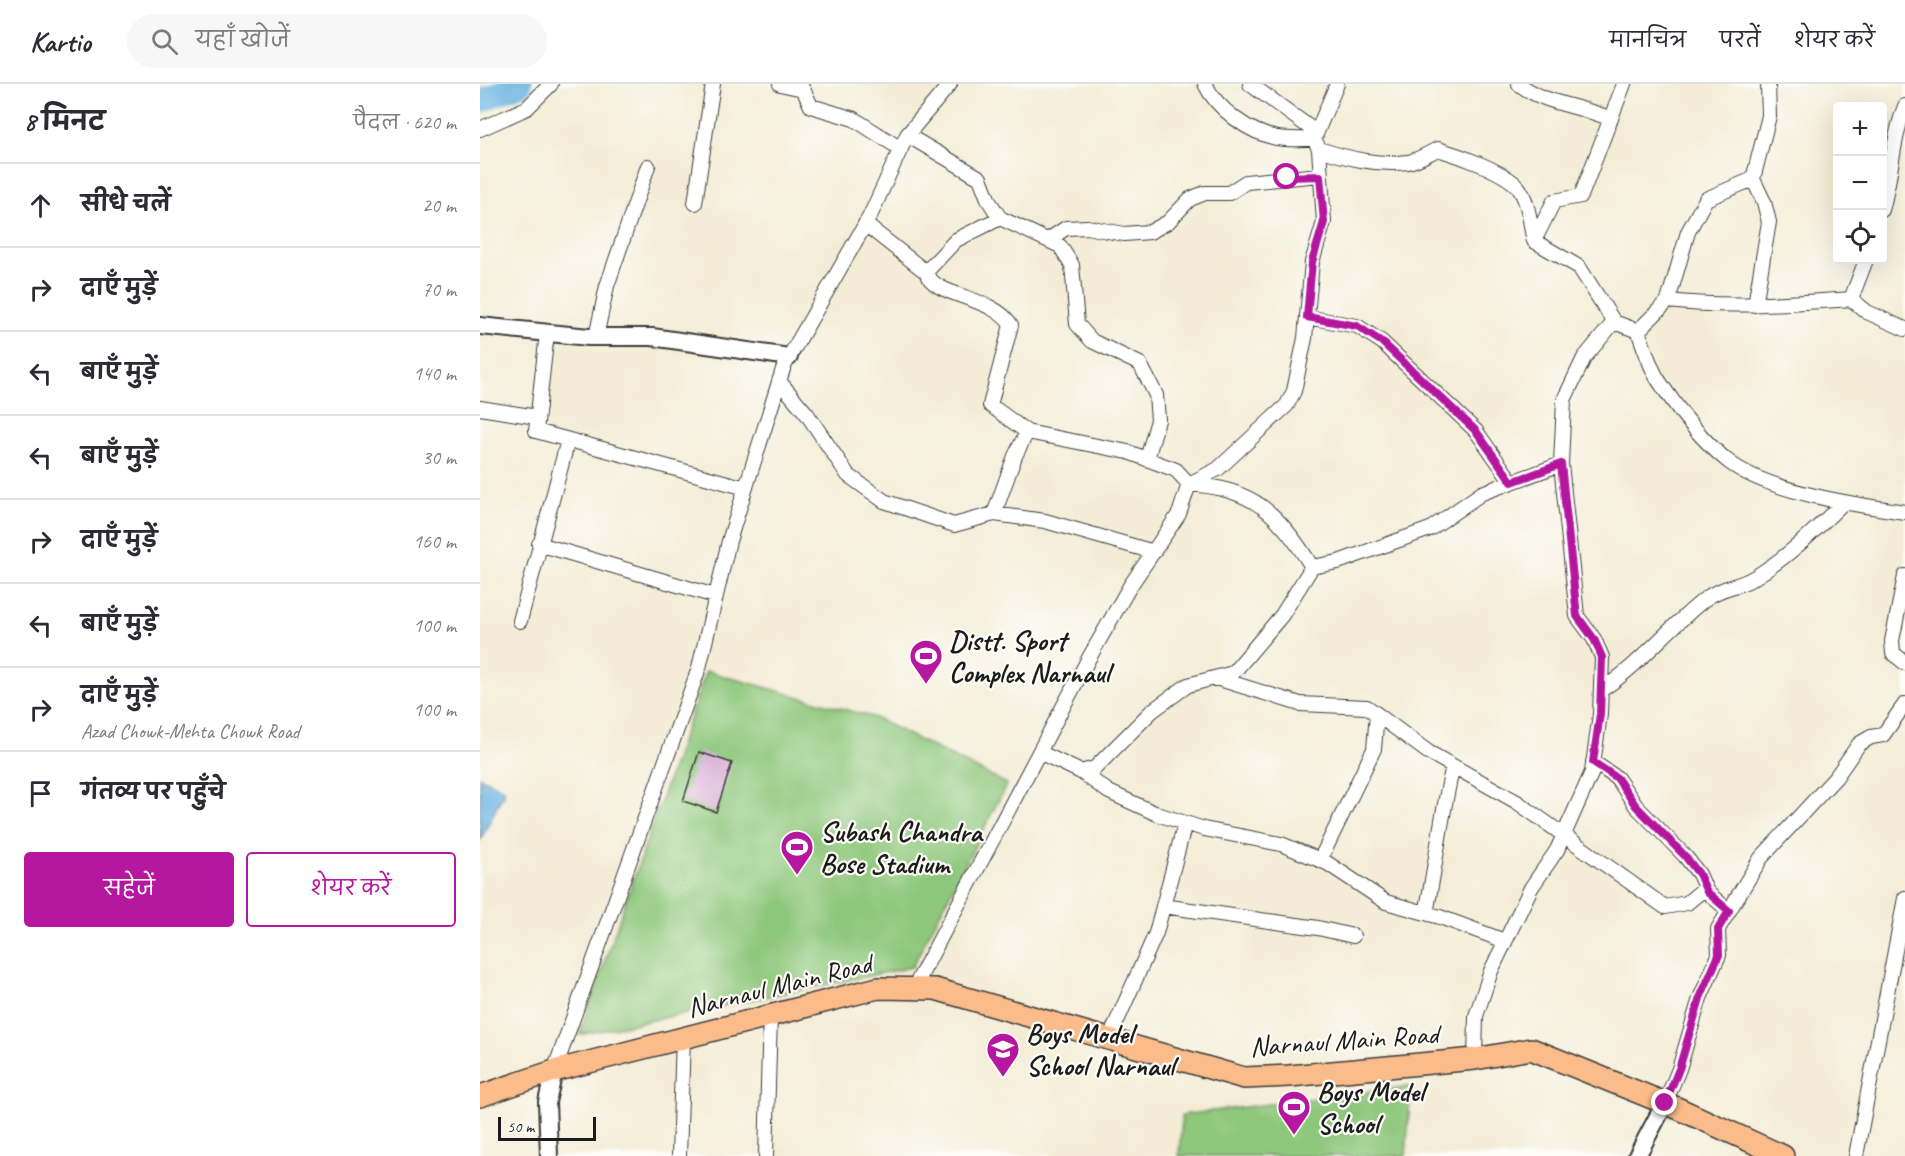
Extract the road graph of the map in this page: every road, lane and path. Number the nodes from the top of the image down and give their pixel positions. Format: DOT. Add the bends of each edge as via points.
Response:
graph roads {
  1 [pos="551,84"];
  2 [pos="713,84"];
  3 [pos="780,84"];
  4 [pos="950,84"];
  5 [pos="1204,84"];
  6 [pos="1250,84"];
  7 [pos="1337,84"];
  8 [pos="1519,84"];
  9 [pos="1624,84"];
  10 [pos="1768,84"];
  11 [pos="1905,106"];
  12 [pos="1611,119"];
  13 [pos="480,129"];
  14 [pos="907,135"];
  15 [pos="1317,144"];
  16 [pos="901,149"];
  17 [pos="648,166"];
  18 [pos="1320,176"];
  19 [pos="1753,179"];
  20 [pos="1887,192"];
  21 [pos="695,203"];
  22 [pos="1000,218"];
  23 [pos="865,224"];
  24 [pos="1048,240"];
  25 [pos="1534,241"];
  26 [pos="1864,264"];
  27 [pos="926,272"];
  28 [pos="1851,298"];
  29 [pos="1668,301"];
  30 [pos="1755,305"];
  31 [pos="1307,317"];
  32 [pos="1614,322"];
  33 [pos="480,326"];
  34 [pos="1905,329"];
  35 [pos="1638,331"];
  36 [pos="547,333"];
  37 [pos="596,337"];
  38 [pos="789,357"];
  39 [pos="779,381"];
  40 [pos="480,408"];
  41 [pos="537,417"];
  42 [pos="1027,432"];
  43 [pos="568,440"];
  44 [pos="1147,459"];
  45 [pos="1561,464"];
  46 [pos="1512,482"];
  47 [pos="1189,484"];
  48 [pos="746,488"];
  49 [pos="1843,503"];
  50 [pos="1905,512"];
  51 [pos="994,514"];
  52 [pos="539,544"];
  53 [pos="1154,552"];
  54 [pos="1312,567"];
  55 [pos="1905,576"];
  56 [pos="715,596"];
  57 [pos="520,621"];
  58 [pos="1905,663"];
  59 [pos="1216,678"];
  60 [pos="1600,690"];
  61 [pos="1905,704"];
  62 [pos="1377,714"];
  63 [pos="1039,752"];
  64 [pos="1593,762"];
  65 [pos="1453,766"];
  66 [pos="1081,772"];
  67 [pos="1185,823"];
  68 [pos="1563,837"];
  69 [pos="1320,860"];
  70 [pos="1705,888"];
  71 [pos="1905,898"];
  72 [pos="1163,906"];
  73 [pos="1729,911"];
  74 [pos="1426,913"];
  75 [pos="1353,936"];
  76 [pos="1505,941"];
  77 [pos="914,988"];
  78 [pos="770,1015"];
  79 [pos="683,1038"];
  80 [pos="1109,1039"];
  81 [pos="1475,1059"];
  82 [pos="554,1071"];
  83 [pos="480,1096"];
  84 [pos="1665,1103"];
  85 [pos="549,1156"];
  86 [pos="679,1156"];
  87 [pos="766,1156"];
  88 [pos="1637,1156"];
  89 [pos="1783,1156"];
  90 [pos="1856,1156"];
  1 -- 13 [label="street" via="527,108"];
  2 -- 21 [label="street"];
  3 -- 16 [label="street" via="803,90 811,106 854,119"];
  4 -- 14 [label="street"];
  5 -- 15 [label="street" via="1212,99 1245,125 1276,138"];
  6 -- 15 [label="street" via="1309,127"];
  7 -- 15 [label="street"];
  8 -- 12 [label="street" via="1530,93"];
  9 -- 12 [label="street"];
  10 -- 19 [label="street" via="1769,116"];
  11 -- 20 [label="street" via="1896,129"];
  12 -- 25 [label="street" via="1581,196 1554,201"];
  14 -- 16 [label="street"];
  14 -- 22 [label="street" via="980,178"];
  15 -- 18 [label="street"];
  15 -- 25 [label="street" via="1350,158 1386,162 1410,162 1438,149 1473,160 1518,187"];
  16 -- 23 [label="street"];
  17 -- 37 [label="street" via="607,286"];
  18 -- 24 [label="street" via="1246,182 1229,193 1205,193 1190,199 1168,222 1150,232 1124,234 1066,228"];
  18 -- 31 [label="street" via="1324,222 1312,262"];
  19 -- 29 [label="street" via="1706,199 1688,232"];
  19 -- 30 [label="street" via="1769,222"];
  22 -- 24 [label="street"];
  22 -- 27 [label="street" via="956,240"];
  23 -- 27 [label="street"];
  23 -- 38 [label="street"];
  24 -- 44 [label="street" via="1060,246 1072,265 1077,324 1092,342 1140,364 1156,395 1158,420"];
  25 -- 32 [label="street" via="1579,267"];
  26 -- 28 [label="street"];
  27 -- 42 [label="street" via="936,287 970,297 1005,316 1011,325 990,405"];
  28 -- 30 [label="street"];
  28 -- 34 [label="street" via="1867,312"];
  29 -- 30 [label="street"];
  29 -- 35 [label="street"];
  31 -- 46 [label="street" via="1357,326 1382,342 1476,431"];
  31 -- 47 [label="street" via="1294,391 1287,405 1218,469"];
  32 -- 35 [label="street"];
  32 -- 45 [label="street" via="1584,358 1564,400"];
  33 -- 36 [label="street"];
  35 -- 49 [label="street" via="1656,377 1695,427 1730,463 1774,484"];
  36 -- 37 [label="street"];
  36 -- 41 [label="street"];
  37 -- 38 [label="street" via="652,337"];
  38 -- 39 [label="street"];
  39 -- 48 [label="street"];
  39 -- 51 [label="street" via="807,414 848,475 884,501 954,525"];
  40 -- 41 [label="street"];
  41 -- 43 [label="street" via="536,432"];
  42 -- 44 [label="street"];
  42 -- 51 [label="street"];
  43 -- 48 [label="street"];
  43 -- 52 [label="street"];
  44 -- 47 [label="street" via="1176,470"];
  45 -- 46 [label="street"];
  45 -- 60 [label="street" via="1577,616 1602,657"];
  46 -- 54 [label="street" via="1482,493 1430,529 1338,562"];
  47 -- 53 [label="street" via="1179,514"];
  47 -- 54 [label="street" via="1215,486 1246,496 1271,511 1296,540"];
  48 -- 56 [label="street"];
  49 -- 50 [label="street"];
  49 -- 60 [label="street" via="1785,558 1752,579 1719,589 1623,675"];
  51 -- 53 [label="street" via="1045,521"];
  52 -- 56 [label="street"];
  52 -- 57 [label="street"];
  53 -- 63 [label="street" via="1112,617"];
  54 -- 59 [label="street" via="1282,615 1233,673"];
  55 -- 58 [label="street" via="1892,641 1893,653"];
  56 -- 82 [label="street" via="699,668"];
  59 -- 62 [label="street" via="1299,704 1367,706"];
  59 -- 66 [label="street" via="1188,685 1152,711 1095,768"];
  60 -- 64 [label="street"];
  61 -- 73 [label="street" via="1883,735 1859,744 1836,777 1761,858"];
  62 -- 65 [label="street"];
  62 -- 69 [label="street" via="1374,749"];
  63 -- 66 [label="street"];
  63 -- 77 [label="street"];
  64 -- 68 [label="street"];
  64 -- 70 [label="street" via="1617,778 1636,806 1685,856"];
  65 -- 68 [label="street" via="1517,802"];
  65 -- 74 [label="street"];
  66 -- 67 [label="street" via="1109,792"];
  67 -- 69 [label="street" via="1281,844"];
  67 -- 72 [label="street"];
  68 -- 70 [label="street" via="1665,907 1687,903"];
  68 -- 76 [label="street" via="1531,888"];
  69 -- 74 [label="street" via="1386,902"];
  70 -- 73 [label="street"];
  71 -- 90 [label="street"];
  72 -- 75 [label="street" via="1318,927"];
  72 -- 80 [label="street" via="1156,933"];
  73 -- 84 [label="street" via="1718,929 1719,955 1700,998"];
  74 -- 76 [label="street"];
  76 -- 81 [label="street" via="1476,1016"];
  77 -- 78 [label="main road, Narnaul Main Road" via="878,988"];
  77 -- 80 [label="main road, Narnaul Main Road" via="935,989"];
  78 -- 79 [label="main road, Narnaul Main Road"];
  78 -- 87 [label="street"];
  79 -- 82 [label="main road, Narnaul Main Road"];
  79 -- 86 [label="street"];
  80 -- 81 [label="main road, Narnaul Main Road" via="1244,1078"];
  81 -- 84 [label="main road, Narnaul Main Road" via="1531,1049"];
  82 -- 83 [label="main road, Narnaul Main Road"];
  82 -- 85 [label="street" via="547,1102"];
  84 -- 88 [label="street"];
  84 -- 89 [label="main road, Narnaul Main Road"];
}
